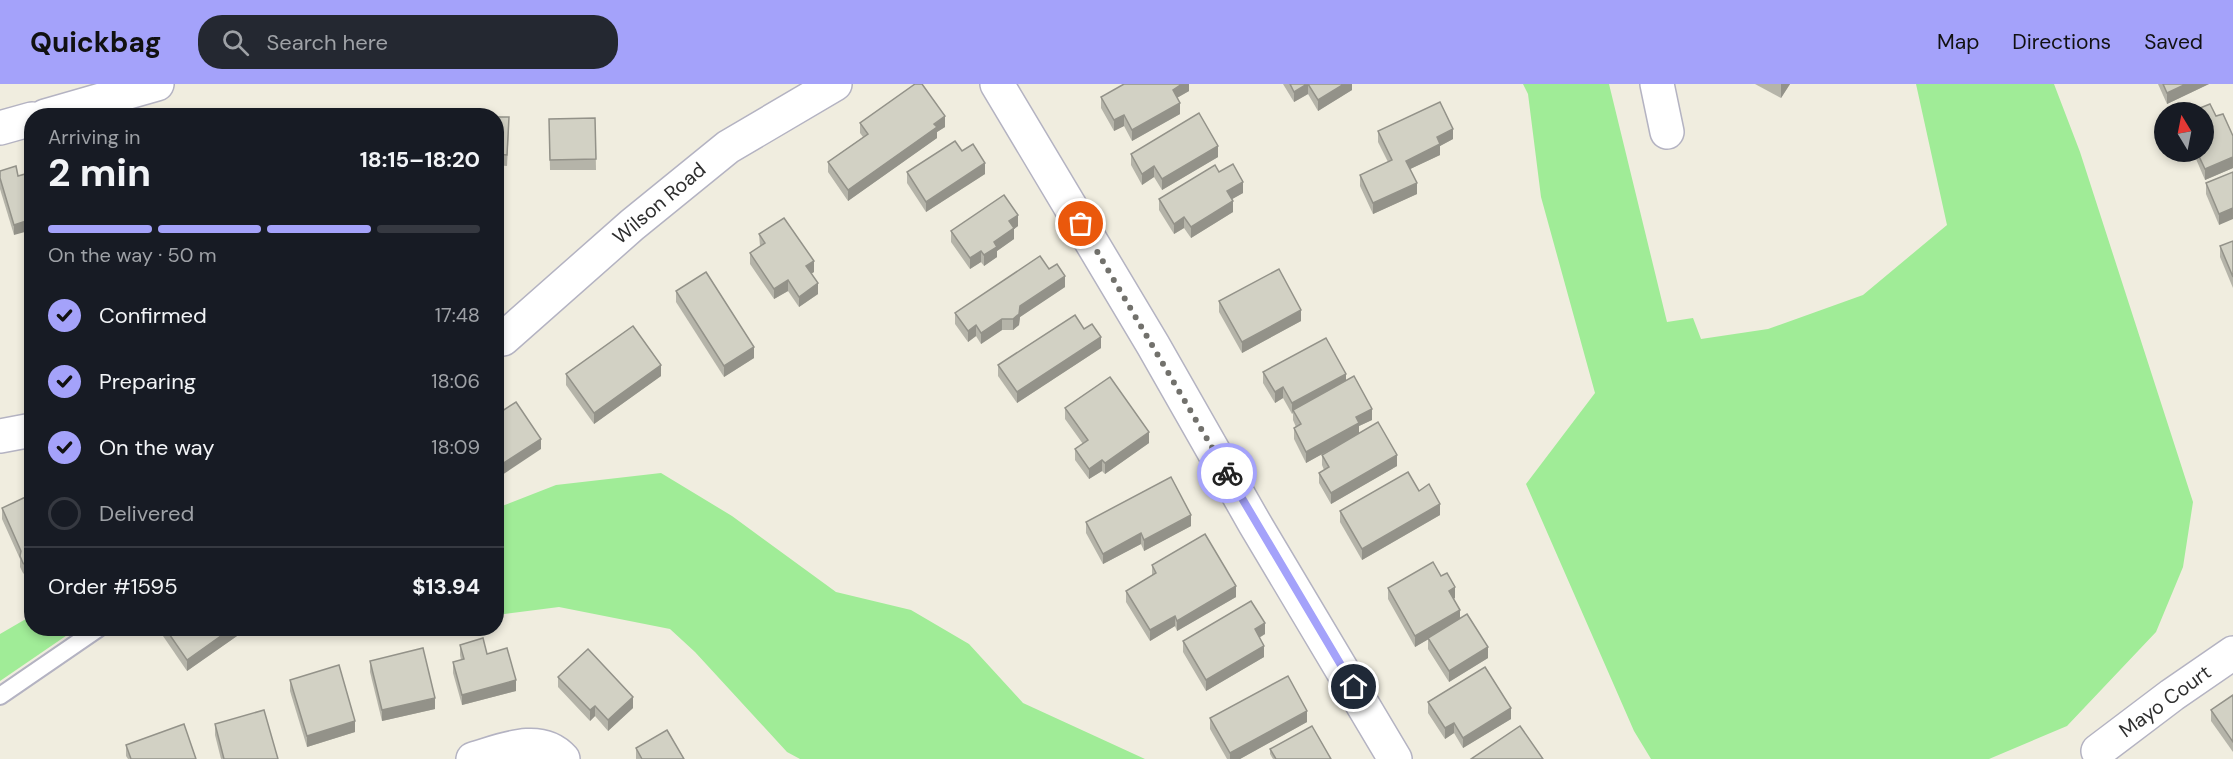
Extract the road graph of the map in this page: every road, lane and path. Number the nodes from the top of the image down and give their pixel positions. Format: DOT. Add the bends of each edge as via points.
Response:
graph roads {
  1 [pos="158,84"];
  2 [pos="835,84"];
  3 [pos="997,84"];
  4 [pos="1657,84"];
  5 [pos="73,108"];
  6 [pos="24,121"];
  7 [pos="0,128"];
  8 [pos="1667,132"];
  9 [pos="504,337"];
  10 [pos="24,432"];
  11 [pos="0,436"];
  12 [pos="87,636"];
  13 [pos="2233,653"];
  14 [pos="0,696"];
  15 [pos="2098,751"];
  16 [pos="473,759"];
  17 [pos="563,759"];
  18 [pos="1395,759"];
  1 -- 5 [label="street"];
  2 -- 9 [label="street, Wilson Road" via="728,147"];
  3 -- 18 [label="street"];
  4 -- 8 [label="street"];
  6 -- 7 [label="street"];
  10 -- 11 [label="street"];
  12 -- 14 [label="lane"];
  13 -- 15 [label="street, Mayo Court"];
  16 -- 17 [label="street" via="531,745"];
}
